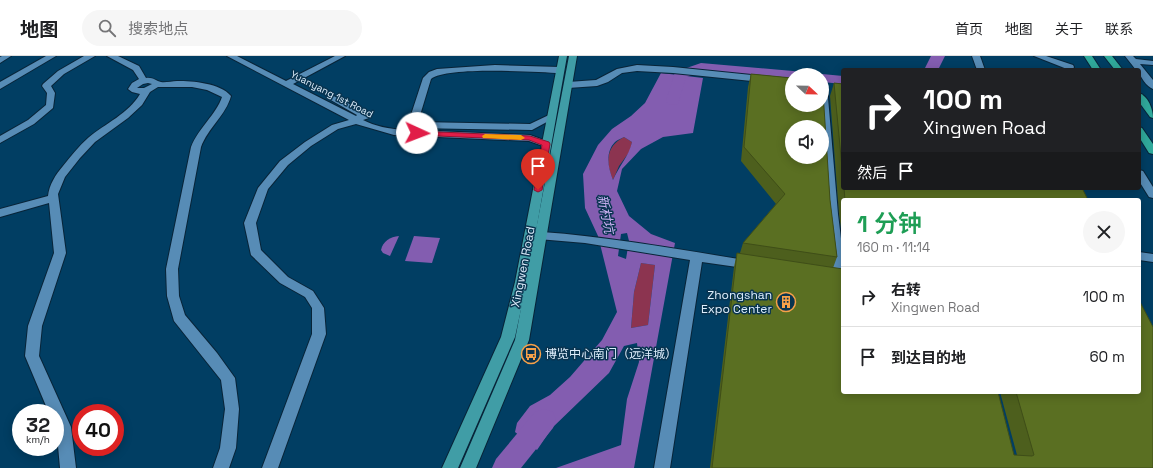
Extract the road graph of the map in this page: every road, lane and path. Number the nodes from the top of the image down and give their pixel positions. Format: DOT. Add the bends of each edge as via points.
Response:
graph roads {
  1 [pos="7,56"];
  2 [pos="52,56"];
  3 [pos="91,56"];
  4 [pos="111,56"];
  5 [pos="231,56"];
  6 [pos="246,56"];
  7 [pos="341,56"];
  8 [pos="563,56"];
  9 [pos="573,56"];
  10 [pos="976,56"];
  11 [pos="1038,56"];
  12 [pos="1063,56"];
  13 [pos="1088,56"];
  14 [pos="1108,56"];
  15 [pos="1131,59"];
  16 [pos="0,61"];
  17 [pos="1153,63"];
  18 [pos="980,68"];
  19 [pos="1068,68"];
  20 [pos="1070,68"];
  21 [pos="1096,68"];
  22 [pos="1117,68"];
  23 [pos="1138,68"];
  24 [pos="560,70"];
  25 [pos="1141,71"];
  26 [pos="785,81"];
  27 [pos="290,82"];
  28 [pos="568,85"];
  29 [pos="0,86"];
  30 [pos="149,86"];
  31 [pos="1153,86"];
  32 [pos="1141,99"];
  33 [pos="828,112"];
  34 [pos="1153,115"];
  35 [pos="551,117"];
  36 [pos="357,119"];
  37 [pos="412,125"];
  38 [pos="404,133"];
  39 [pos="1141,133"];
  40 [pos="444,134"];
  41 [pos="0,140"];
  42 [pos="546,144"];
  43 [pos="1153,151"];
  44 [pos="1141,177"];
  45 [pos="1153,195"];
  46 [pos="53,198"];
  47 [pos="0,212"];
  48 [pos="838,214"];
  49 [pos="542,236"];
  50 [pos="690,255"];
  51 [pos="1141,256"];
  52 [pos="1153,258"];
  53 [pos="841,263"];
  54 [pos="765,267"];
  55 [pos="825,277"];
  56 [pos="841,279"];
  57 [pos="68,468"];
  58 [pos="221,468"];
  59 [pos="270,468"];
  60 [pos="450,468"];
  61 [pos="468,468"];
  62 [pos="662,468"];
  1 -- 16 [label="street"];
  2 -- 29 [label="street"];
  3 -- 41 [label="street" via="55,76 46,86 51,93 50,106 31,122"];
  4 -- 30 [label="street" via="136,68"];
  5 -- 27 [label="street, Yuanyang 1st Road"];
  6 -- 27 [label="street, Yuanyang 1st Road"];
  7 -- 27 [label="street"];
  8 -- 24 [label="main road, Xingwen Road"];
  9 -- 28 [label="main road, Xingwen Road"];
  10 -- 18 [label="street"];
  11 -- 19 [label="street"];
  12 -- 20 [label="street"];
  13 -- 21 [label="highway"];
  14 -- 22 [label="highway"];
  15 -- 17 [label="street"];
  15 -- 23 [label="street"];
  24 -- 35 [label="main road, Xingwen Road"];
  24 -- 37 [label="street" via="495,68 440,71 427,78"];
  25 -- 31 [label="street"];
  26 -- 28 [label="street" via="636,68 620,71 597,83"];
  27 -- 36 [label="street, Yuanyang 1st Road"];
  28 -- 49 [label="main road, Xingwen Road"];
  30 -- 46 [label="street" via="139,103 76,156 60,176"];
  30 -- 58 [label="street" via="197,84 217,90 226,96 224,105 204,131 196,147 172,269 173,296 179,317 228,378 232,409 228,448"];
  32 -- 34 [label="highway"];
  33 -- 48 [label="street"];
  35 -- 40 [label="street" via="532,127"];
  35 -- 42 [label="main road, Xingwen Road"];
  36 -- 37 [label="street, Yuanyang 1st Road"];
  36 -- 38 [label="street, Yuanyang 1st Road" via="364,124"];
  36 -- 59 [label="street" via="335,127 284,163 263,188 250,222 255,252 284,280 309,294 318,308 318,334"];
  37 -- 38 [label="street"];
  37 -- 40 [label="street, Yuanyang 1st Road"];
  38 -- 40 [label="street, Yuanyang 1st Road"];
  39 -- 43 [label="highway"];
  40 -- 42 [label="street, Yuanyang 1st Road" via="530,138"];
  42 -- 60 [label="main road, Xingwen Road" via="521,282 508,337"];
  44 -- 45 [label="street"];
  46 -- 47 [label="street"];
  46 -- 57 [label="street" via="60,253 35,326 32,356 63,427"];
  48 -- 53 [label="street"];
  49 -- 50 [label="street" via="585,238"];
  49 -- 61 [label="main road, Xingwen Road" via="522,340"];
  50 -- 54 [label="street"];
  50 -- 62 [label="street"];
  51 -- 52 [label="street"];
  55 -- 56 [label="street"];
}
